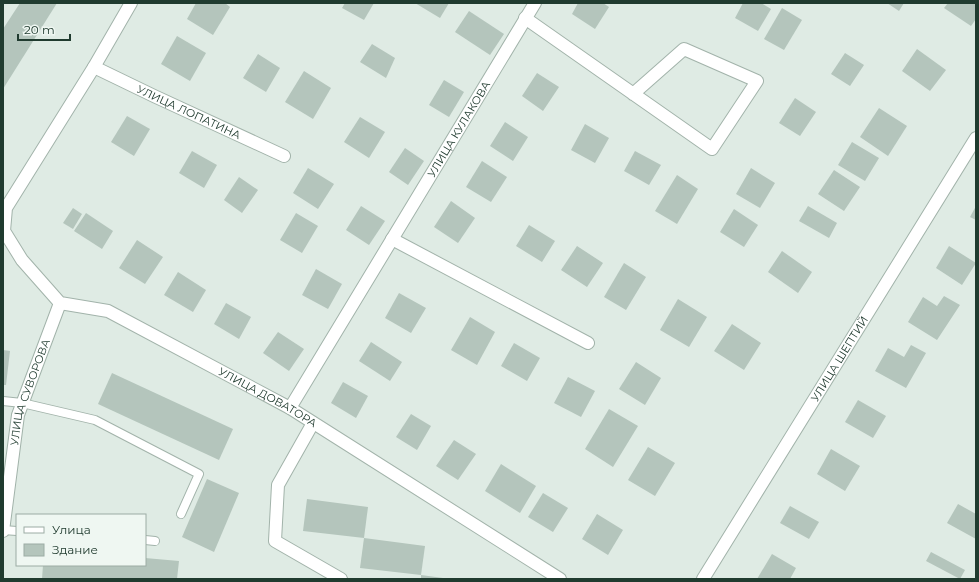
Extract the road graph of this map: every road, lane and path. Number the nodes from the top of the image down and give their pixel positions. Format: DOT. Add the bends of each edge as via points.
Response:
graph roads {
  1 [pos="131,3"];
  2 [pos="535,3"];
  3 [pos="525,18"];
  4 [pos="94,67"];
  5 [pos="633,94"];
  6 [pos="976,138"];
  7 [pos="284,156"];
  8 [pos="392,239"];
  9 [pos="60,303"];
  10 [pos="588,343"];
  11 [pos="3,401"];
  12 [pos="22,403"];
  13 [pos="290,408"];
  14 [pos="313,423"];
  15 [pos="181,514"];
  16 [pos="3,530"];
  17 [pos="16,531"];
  18 [pos="146,540"];
  19 [pos="154,541"];
  20 [pos="341,579"];
  21 [pos="560,579"];
  22 [pos="703,579"];
  1 -- 4 [label="street"];
  2 -- 3 [label="street, УЛИЦА КУЛАКОВА"];
  3 -- 5 [label="street"];
  3 -- 8 [label="street, УЛИЦА КУЛАКОВА"];
  4 -- 7 [label="street, УЛИЦА ЛОПАТИНА"];
  4 -- 9 [label="street" via="6,208 4,231 22,260"];
  5 -- 5 [label="street" via="712,149 757,81 684,49"];
  6 -- 22 [label="street, УЛИЦА ШЕПТИЙ"];
  8 -- 10 [label="street"];
  8 -- 13 [label="street, УЛИЦА КУЛАКОВА"];
  9 -- 12 [label="street, УЛИЦА СУВОРОВА"];
  9 -- 13 [label="street, УЛИЦА ДОВАТОРА" via="108,311"];
  11 -- 12 [label="lane"];
  12 -- 15 [label="lane" via="95,420 199,474"];
  12 -- 16 [label="street, УЛИЦА СУВОРОВА" via="18,415"];
  13 -- 14 [label="street, УЛИЦА ДОВАТОРА"];
  14 -- 20 [label="street" via="278,485 275,541"];
  14 -- 21 [label="street, УЛИЦА ДОВАТОРА"];
  16 -- 17 [label="lane"];
  18 -- 19 [label="lane"];
}
